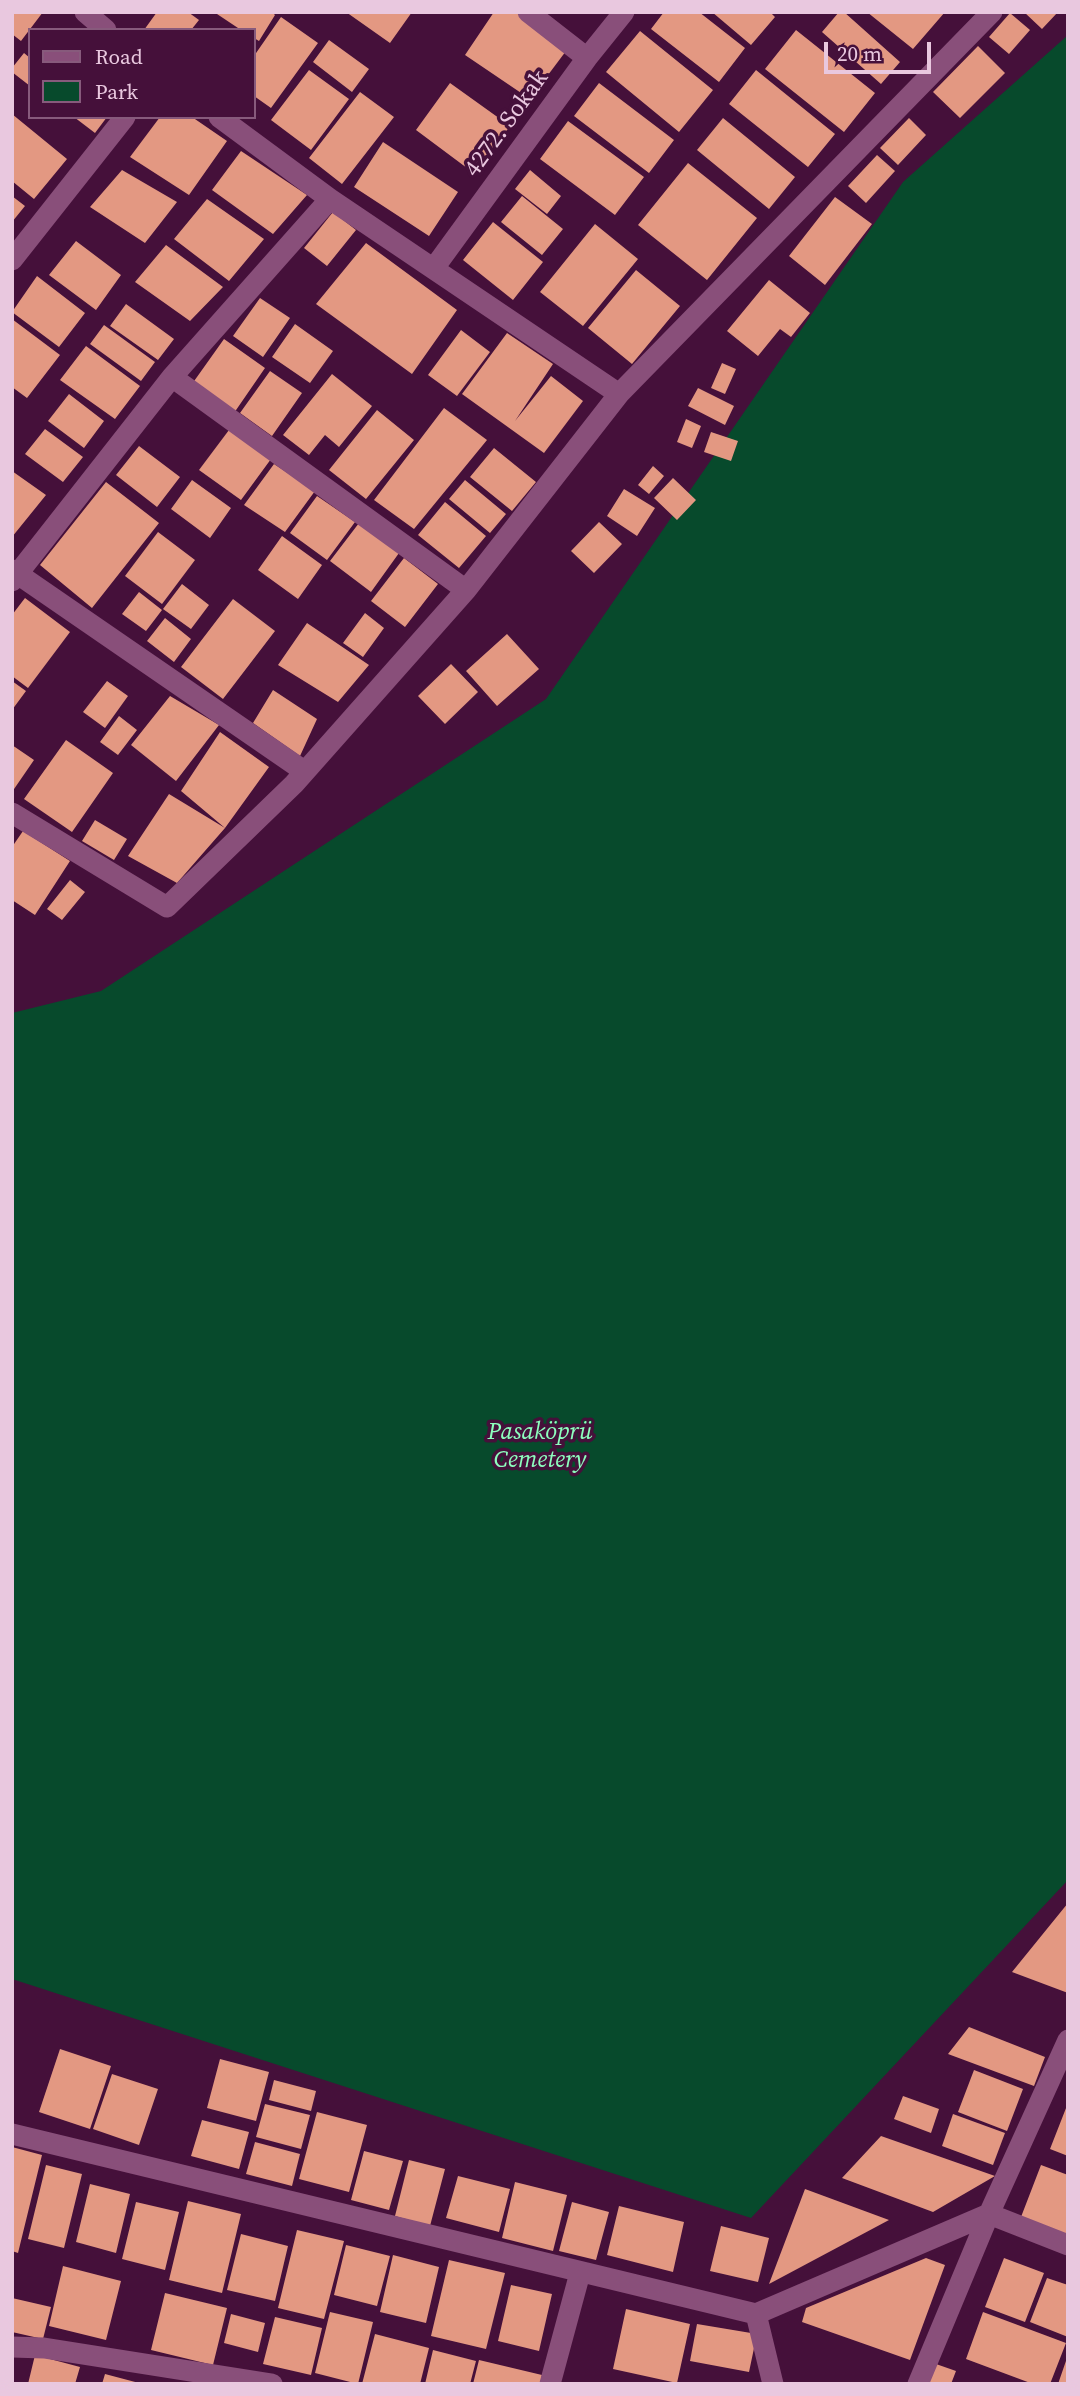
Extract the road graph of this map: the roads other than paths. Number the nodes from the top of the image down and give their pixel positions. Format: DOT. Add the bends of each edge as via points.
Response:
graph roads {
  1 [pos="85,12"];
  2 [pos="528,12"];
  3 [pos="624,12"];
  4 [pos="992,12"];
  5 [pos="104,28"];
  6 [pos="587,58"];
  7 [pos="123,119"];
  8 [pos="222,119"];
  9 [pos="330,199"];
  10 [pos="12,260"];
  11 [pos="434,268"];
  12 [pos="172,377"];
  13 [pos="619,394"];
  14 [pos="14,575"];
  15 [pos="466,590"];
  16 [pos="304,771"];
  17 [pos="13,816"];
  18 [pos="1068,2040"];
  19 [pos="12,2134"];
  20 [pos="989,2214"];
  21 [pos="1068,2245"];
  22 [pos="580,2273"];
  23 [pos="756,2314"];
  24 [pos="12,2347"];
  25 [pos="272,2384"];
  26 [pos="550,2384"];
  27 [pos="773,2384"];
  28 [pos="918,2384"];
  1 -- 5 [label="street"];
  2 -- 6 [label="street"];
  3 -- 6 [label="street, 4272. Sokak"];
  4 -- 13 [label="street"];
  6 -- 11 [label="street, 4272. Sokak"];
  7 -- 10 [label="street"];
  8 -- 9 [label="street"];
  9 -- 11 [label="street"];
  9 -- 12 [label="street"];
  11 -- 13 [label="street"];
  12 -- 14 [label="street"];
  12 -- 15 [label="street"];
  13 -- 15 [label="street"];
  14 -- 16 [label="street"];
  15 -- 16 [label="street"];
  16 -- 17 [label="street" via="167,907"];
  18 -- 20 [label="street"];
  19 -- 22 [label="street"];
  20 -- 21 [label="street"];
  20 -- 23 [label="street"];
  20 -- 28 [label="street"];
  22 -- 23 [label="street"];
  22 -- 26 [label="street"];
  23 -- 27 [label="street"];
  24 -- 25 [label="street" via="44,2348"];
}
